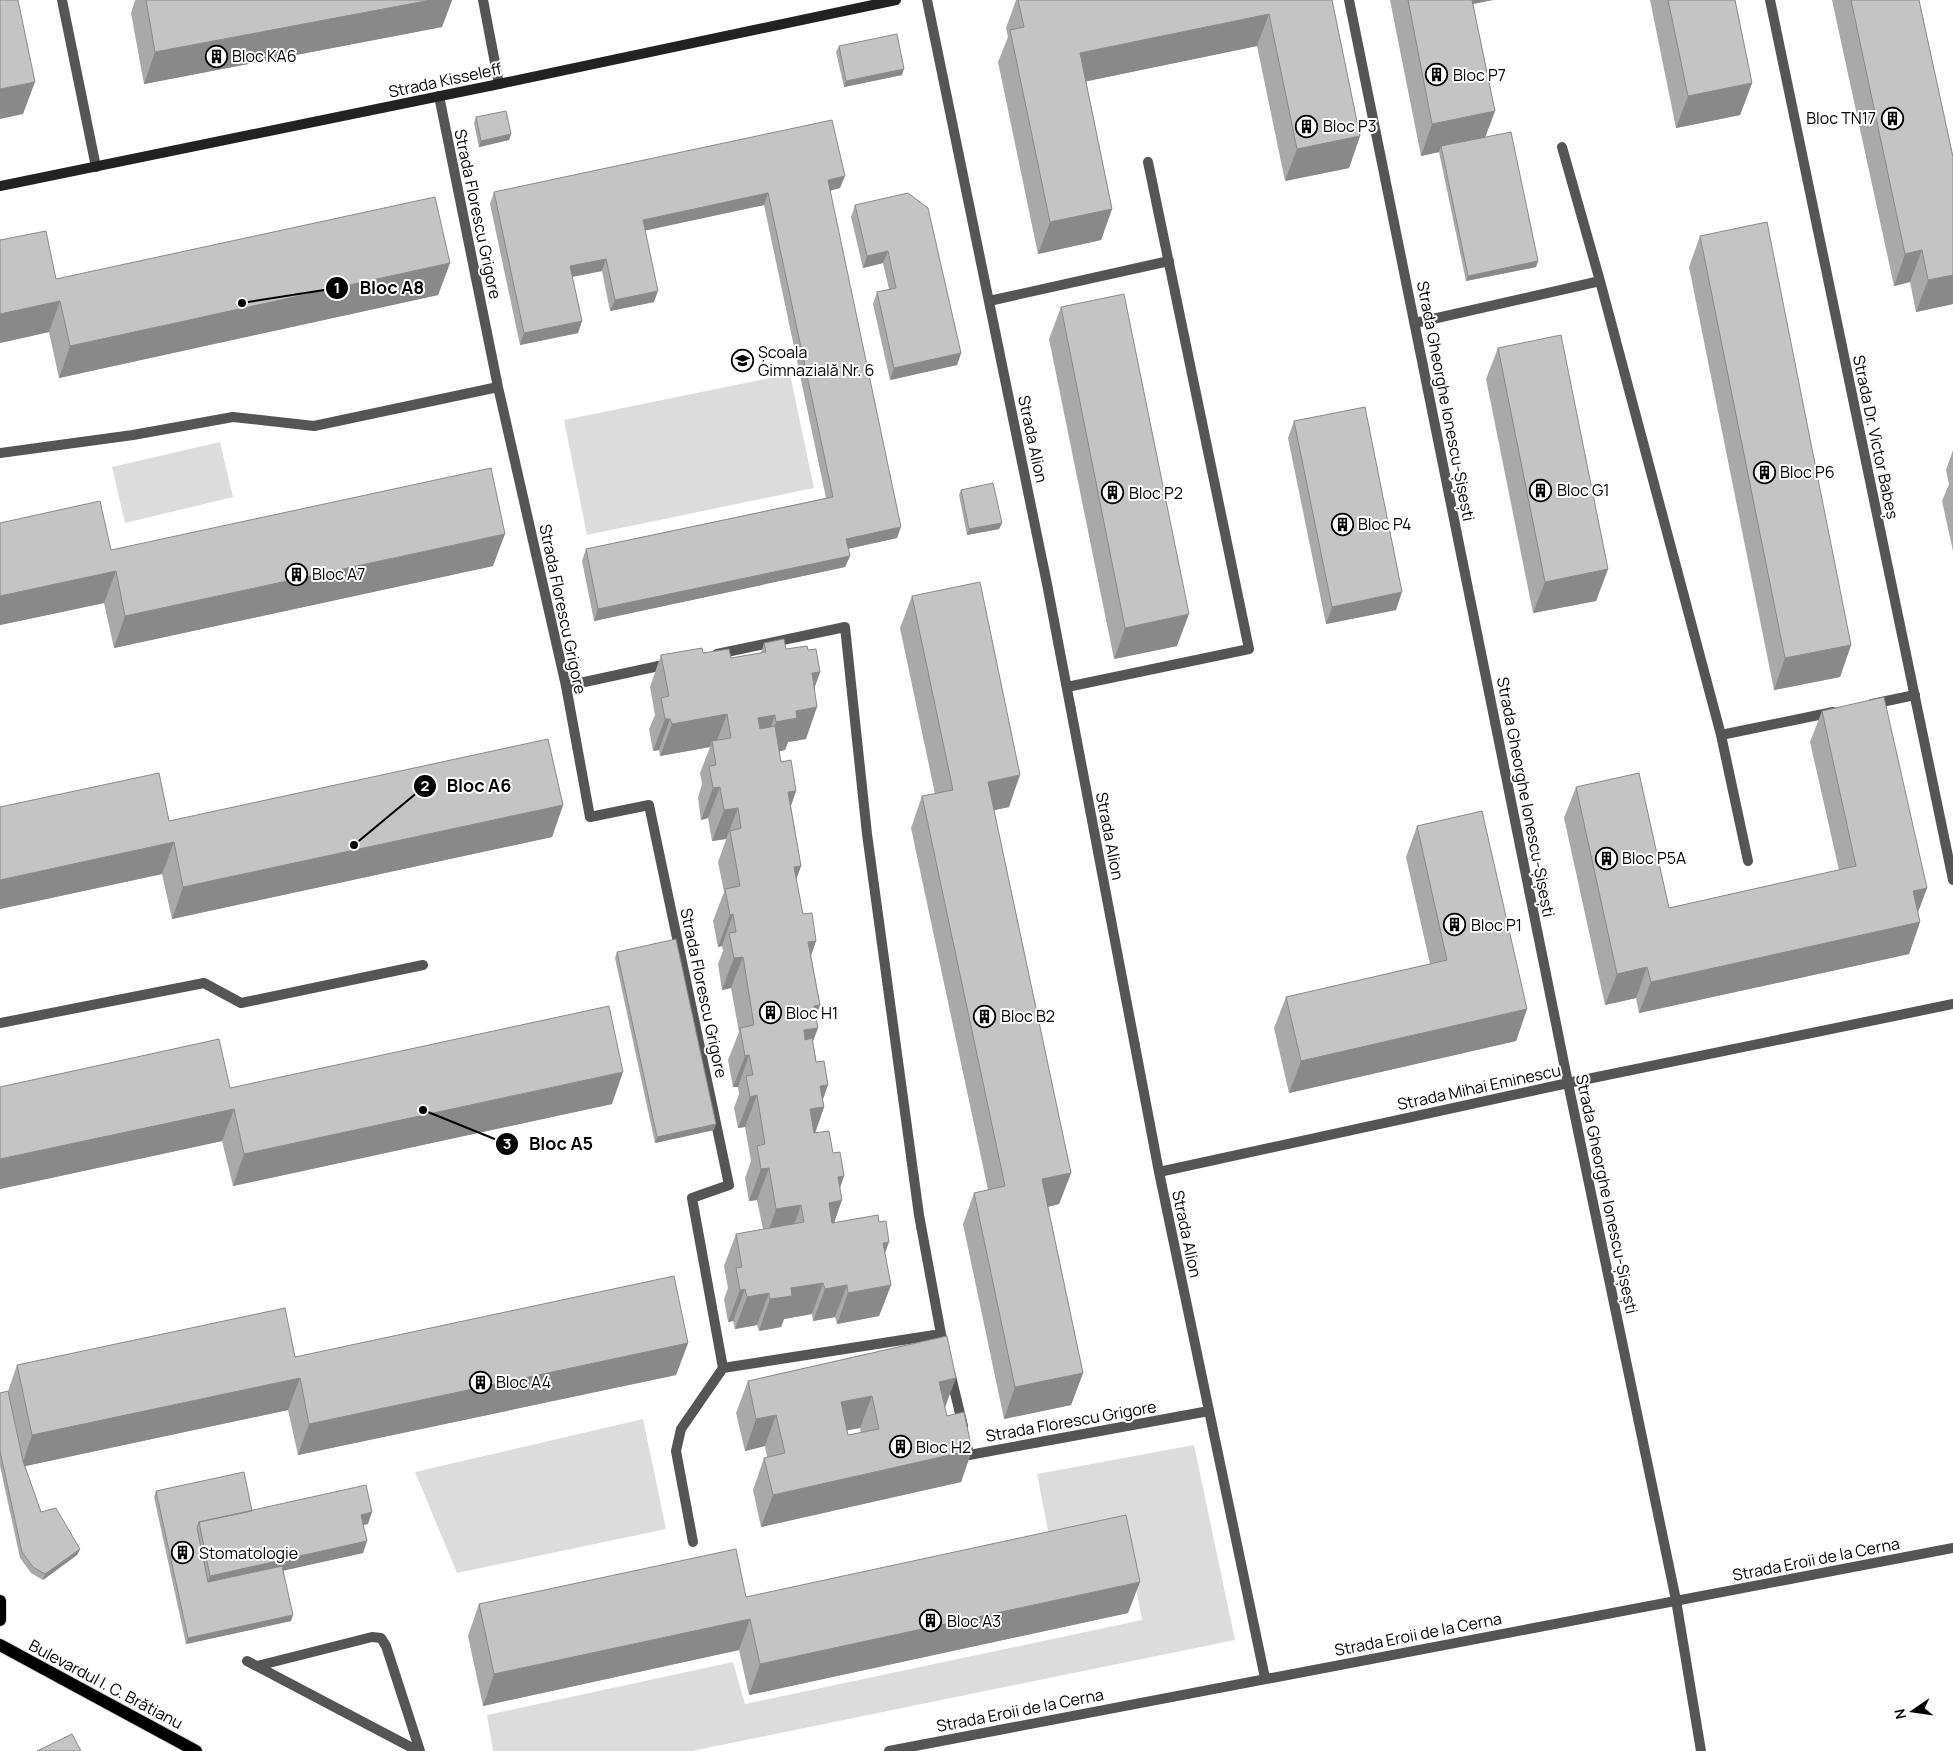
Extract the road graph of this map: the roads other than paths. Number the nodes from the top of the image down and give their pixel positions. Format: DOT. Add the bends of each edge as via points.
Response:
graph roads {
  1 [pos="62,0"];
  2 [pos="483,0"];
  3 [pos="896,0"];
  4 [pos="927,0"];
  5 [pos="1349,0"];
  6 [pos="1770,0"];
  7 [pos="499,84"];
  8 [pos="439,96"];
  9 [pos="1562,147"];
  10 [pos="1148,162"];
  11 [pos="96,167"];
  12 [pos="0,186"];
  13 [pos="1169,261"];
  14 [pos="1600,281"];
  15 [pos="989,301"];
  16 [pos="1415,323"];
  17 [pos="498,387"];
  18 [pos="0,453"];
  19 [pos="710,655"];
  20 [pos="681,662"];
  21 [pos="566,686"];
  22 [pos="1067,687"];
  23 [pos="1914,695"];
  24 [pos="1866,705"];
  25 [pos="1847,709"];
  26 [pos="1721,735"];
  27 [pos="1748,861"];
  28 [pos="1953,880"];
  29 [pos="423,965"];
  30 [pos="1953,1004"];
  31 [pos="0,1023"];
  32 [pos="1568,1083"];
  33 [pos="1158,1172"];
  34 [pos="941,1334"];
  35 [pos="723,1368"];
  36 [pos="1209,1411"];
  37 [pos="693,1542"];
  38 [pos="1953,1548"];
  39 [pos="1676,1600"];
  40 [pos="0,1601"];
  41 [pos="0,1620"];
  42 [pos="0,1645"];
  43 [pos="247,1661"];
  44 [pos="257,1666"];
  45 [pos="1266,1678"];
  46 [pos="196,1751"];
  47 [pos="419,1751"];
  48 [pos="889,1751"];
  49 [pos="1701,1751"];
  1 -- 11 [label="street"];
  2 -- 7 [label="street"];
  3 -- 7 [label="street, Strada Kisseleff"];
  4 -- 15 [label="street, Strada Alion"];
  5 -- 16 [label="street, Strada Gheorghe Ionescu-Șișești"];
  6 -- 23 [label="street, Strada Dr. Victor Babeș"];
  7 -- 8 [label="street, Strada Kisseleff"];
  8 -- 11 [label="street, Strada Kisseleff"];
  8 -- 17 [label="street, Strada Florescu Grigore"];
  9 -- 14 [label="street"];
  10 -- 13 [label="street"];
  11 -- 12 [label="street, Strada Kisseleff"];
  13 -- 15 [label="street"];
  13 -- 22 [label="street" via="1249,649"];
  14 -- 16 [label="street"];
  14 -- 26 [label="street"];
  15 -- 22 [label="street, Strada Alion"];
  16 -- 32 [label="street, Strada Gheorghe Ionescu-Șișești"];
  17 -- 18 [label="street" via="314,426 232,417 133,435"];
  17 -- 21 [label="street, Strada Florescu Grigore"];
  19 -- 34 [label="street" via="845,627 867,834 918,1215"];
  20 -- 21 [label="street"];
  21 -- 35 [label="street, Strada Florescu Grigore" via="590,817 649,805 729,1185 692,1198"];
  22 -- 33 [label="street, Strada Alion"];
  23 -- 24 [label="street"];
  23 -- 28 [label="street, Strada Dr. Victor Babeș"];
  25 -- 26 [label="street"];
  26 -- 27 [label="street"];
  29 -- 31 [label="street" via="240,1003 204,983"];
  30 -- 32 [label="street, Strada Mihai Eminescu"];
  32 -- 33 [label="street, Strada Mihai Eminescu"];
  32 -- 39 [label="street, Strada Gheorghe Ionescu-Șișești"];
  33 -- 36 [label="street, Strada Alion"];
  34 -- 35 [label="street"];
  34 -- 36 [label="street, Strada Florescu Grigore" via="969,1455"];
  35 -- 37 [label="street" via="681,1429 676,1451"];
  36 -- 45 [label="street, Strada Alion"];
  38 -- 39 [label="street, Strada Eroii de la Cerna"];
  39 -- 45 [label="street, Strada Eroii de la Cerna"];
  39 -- 49 [label="street, Strada Gheorghe Ionescu-Șișești"];
  40 -- 41 [label="main road"];
  42 -- 46 [label="main road, Bulevardul I. C. Brătianu"];
  43 -- 44 [label="street"];
  44 -- 47 [label="street"];
  44 -- 47 [label="street" via="372,1637 381,1638"];
  45 -- 48 [label="street, Strada Eroii de la Cerna"];
}
